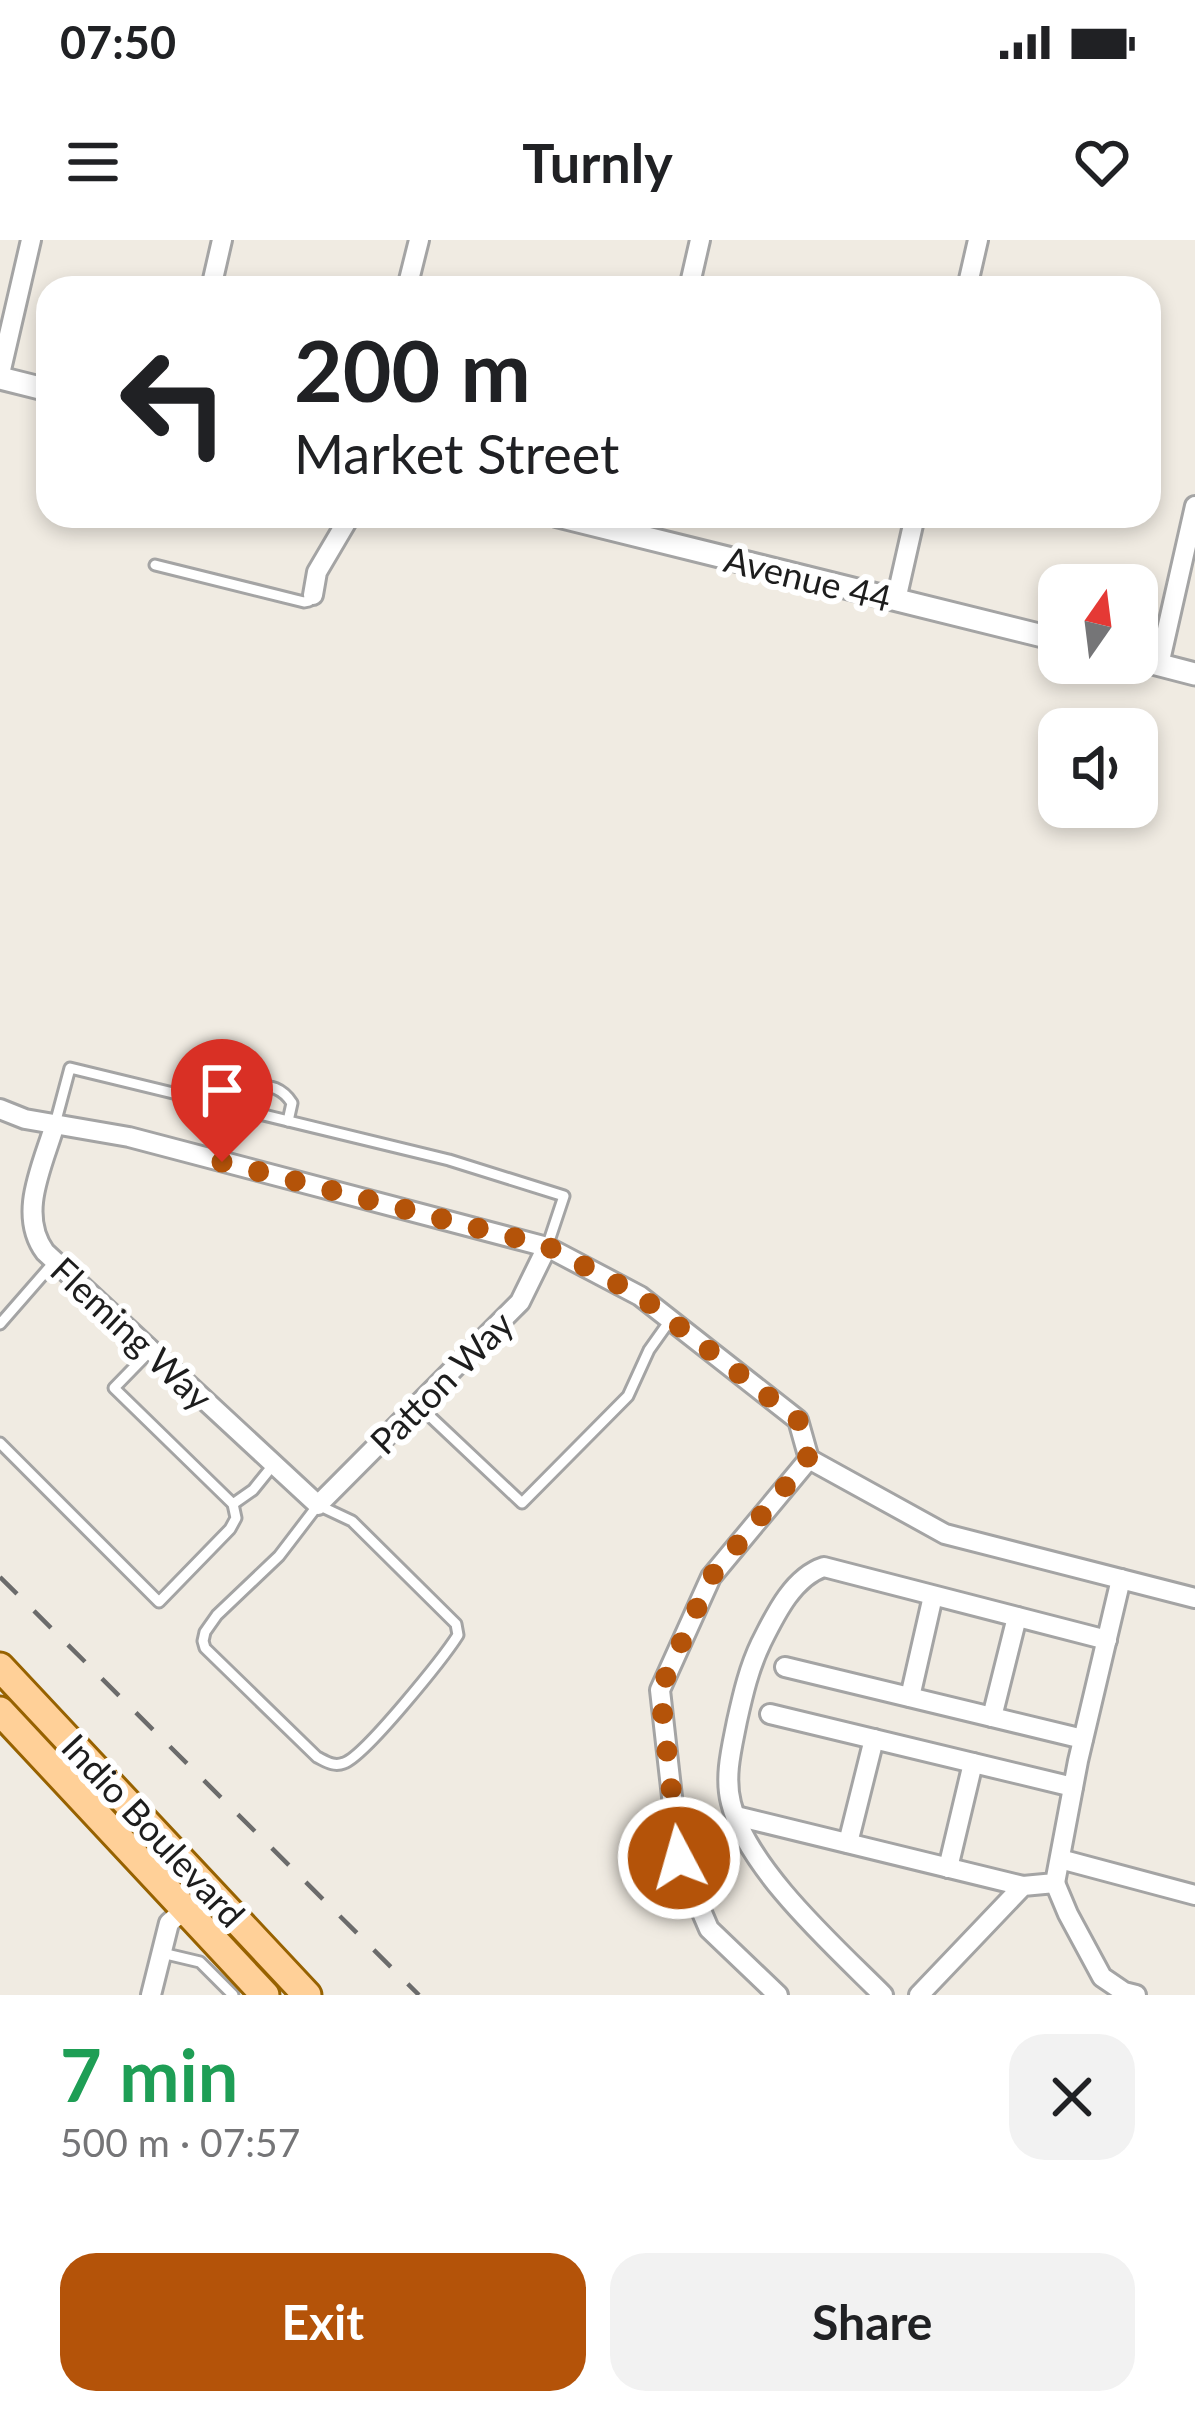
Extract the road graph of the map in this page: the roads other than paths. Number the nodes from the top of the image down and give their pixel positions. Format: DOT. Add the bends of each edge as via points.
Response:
graph roads {
  1 [pos="31,240"];
  2 [pos="222,240"];
  3 [pos="418,240"];
  4 [pos="700,240"];
  5 [pos="978,240"];
  6 [pos="214,276"];
  7 [pos="410,276"];
  8 [pos="692,276"];
  9 [pos="970,276"];
  10 [pos="0,376"];
  11 [pos="36,386"];
  12 [pos="1195,506"];
  13 [pos="343,528"];
  14 [pos="644,528"];
  15 [pos="912,528"];
  16 [pos="155,565"];
  17 [pos="314,595"];
  18 [pos="896,600"];
  19 [pos="1158,629"];
  20 [pos="1038,635"];
  21 [pos="1158,665"];
  22 [pos="1195,674"];
  23 [pos="0,1109"];
  24 [pos="252,1112"];
  25 [pos="288,1121"];
  26 [pos="55,1124"];
  27 [pos="547,1246"];
  28 [pos="55,1262"];
  29 [pos="670,1319"];
  30 [pos="0,1324"];
  31 [pos="151,1350"];
  32 [pos="418,1405"];
  33 [pos="0,1443"];
  34 [pos="808,1459"];
  35 [pos="274,1464"];
  36 [pos="232,1504"];
  37 [pos="318,1505"];
  38 [pos="1121,1579"];
  39 [pos="933,1595"];
  40 [pos="1195,1598"];
  41 [pos="1017,1617"];
  42 [pos="1107,1640"];
  43 [pos="0,1666"];
  44 [pos="785,1667"];
  45 [pos="0,1685"];
  46 [pos="910,1697"];
  47 [pos="0,1711"];
  48 [pos="770,1714"];
  49 [pos="992,1717"];
  50 [pos="874,1739"];
  51 [pos="1083,1739"];
  52 [pos="973,1763"];
  53 [pos="100,1773"];
  54 [pos="1073,1787"];
  55 [pos="736,1816"];
  56 [pos="848,1844"];
  57 [pos="172,1849"];
  58 [pos="1060,1859"];
  59 [pos="948,1868"];
  60 [pos="1055,1883"];
  61 [pos="1023,1886"];
  62 [pos="1195,1895"];
  63 [pos="185,1909"];
  64 [pos="162,1953"];
  65 [pos="252,1993"];
  66 [pos="151,1995"];
  67 [pos="304,1995"];
  68 [pos="778,1995"];
  69 [pos="883,1995"];
  70 [pos="920,1995"];
  71 [pos="1136,1995"];
  1 -- 10 [label="street"];
  2 -- 6 [label="street"];
  3 -- 7 [label="street"];
  4 -- 8 [label="street"];
  5 -- 9 [label="street"];
  10 -- 11 [label="street"];
  12 -- 19 [label="street"];
  13 -- 17 [label="street" via="316,572"];
  14 -- 18 [label="street, Avenue 44"];
  15 -- 18 [label="street"];
  16 -- 17 [label="lane" via="304,602"];
  18 -- 20 [label="street, Avenue 44"];
  21 -- 22 [label="street"];
  23 -- 26 [label="street"];
  24 -- 25 [label="lane"];
  24 -- 25 [label="lane" via="257,1094 273,1088 292,1103"];
  24 -- 26 [label="lane" via="70,1068"];
  25 -- 27 [label="lane" via="564,1196"];
  26 -- 27 [label="street"];
  26 -- 28 [label="street, Fleming Way" via="30,1211 35,1238"];
  27 -- 29 [label="street"];
  27 -- 32 [label="street, Patton Way" via="520,1302"];
  28 -- 30 [label="lane"];
  28 -- 31 [label="street, Fleming Way"];
  29 -- 32 [label="lane" via="628,1396 522,1503"];
  29 -- 34 [label="street" via="798,1420"];
  31 -- 35 [label="street, Fleming Way"];
  31 -- 36 [label="lane" via="114,1388"];
  32 -- 37 [label="street, Patton Way"];
  33 -- 36 [label="lane" via="159,1602 230,1529"];
  34 -- 38 [label="street" via="945,1534"];
  34 -- 68 [label="street" via="711,1577 660,1690 679,1858 709,1929"];
  35 -- 36 [label="lane"];
  35 -- 37 [label="street, Fleming Way"];
  37 -- 37 [label="lane" via="352,1521 456,1624 458,1635 382,1728 348,1762 334,1765 203,1641 217,1615"];
  38 -- 40 [label="street"];
  38 -- 42 [label="street"];
  39 -- 41 [label="street"];
  39 -- 46 [label="street"];
  39 -- 55 [label="street" via="824,1568 791,1592 746,1680 728,1781"];
  41 -- 42 [label="street"];
  41 -- 49 [label="street"];
  42 -- 51 [label="street"];
  43 -- 53 [label="main road, Indio Boulevard"];
  44 -- 46 [label="street"];
  45 -- 53 [label="main road" via="59,1745"];
  46 -- 49 [label="street"];
  47 -- 63 [label="main road, Indio Boulevard"];
  48 -- 50 [label="street"];
  49 -- 51 [label="street"];
  50 -- 52 [label="street"];
  50 -- 56 [label="street"];
  51 -- 54 [label="street"];
  52 -- 54 [label="street"];
  52 -- 59 [label="street"];
  53 -- 57 [label="main road, Indio Boulevard"];
  54 -- 58 [label="street"];
  55 -- 56 [label="street"];
  55 -- 69 [label="street" via="772,1877"];
  56 -- 59 [label="street"];
  57 -- 63 [label="main road"];
  57 -- 67 [label="main road, Indio Boulevard"];
  58 -- 60 [label="street"];
  58 -- 62 [label="street"];
  59 -- 61 [label="street"];
  60 -- 61 [label="street"];
  60 -- 71 [label="street" via="1102,1977"];
  61 -- 70 [label="street"];
  63 -- 64 [label="street" via="170,1923"];
  63 -- 65 [label="main road, Indio Boulevard"];
  63 -- 67 [label="main road" via="218,1917 274,1976"];
  64 -- 65 [label="lane" via="200,1962"];
  64 -- 66 [label="street"];
}
